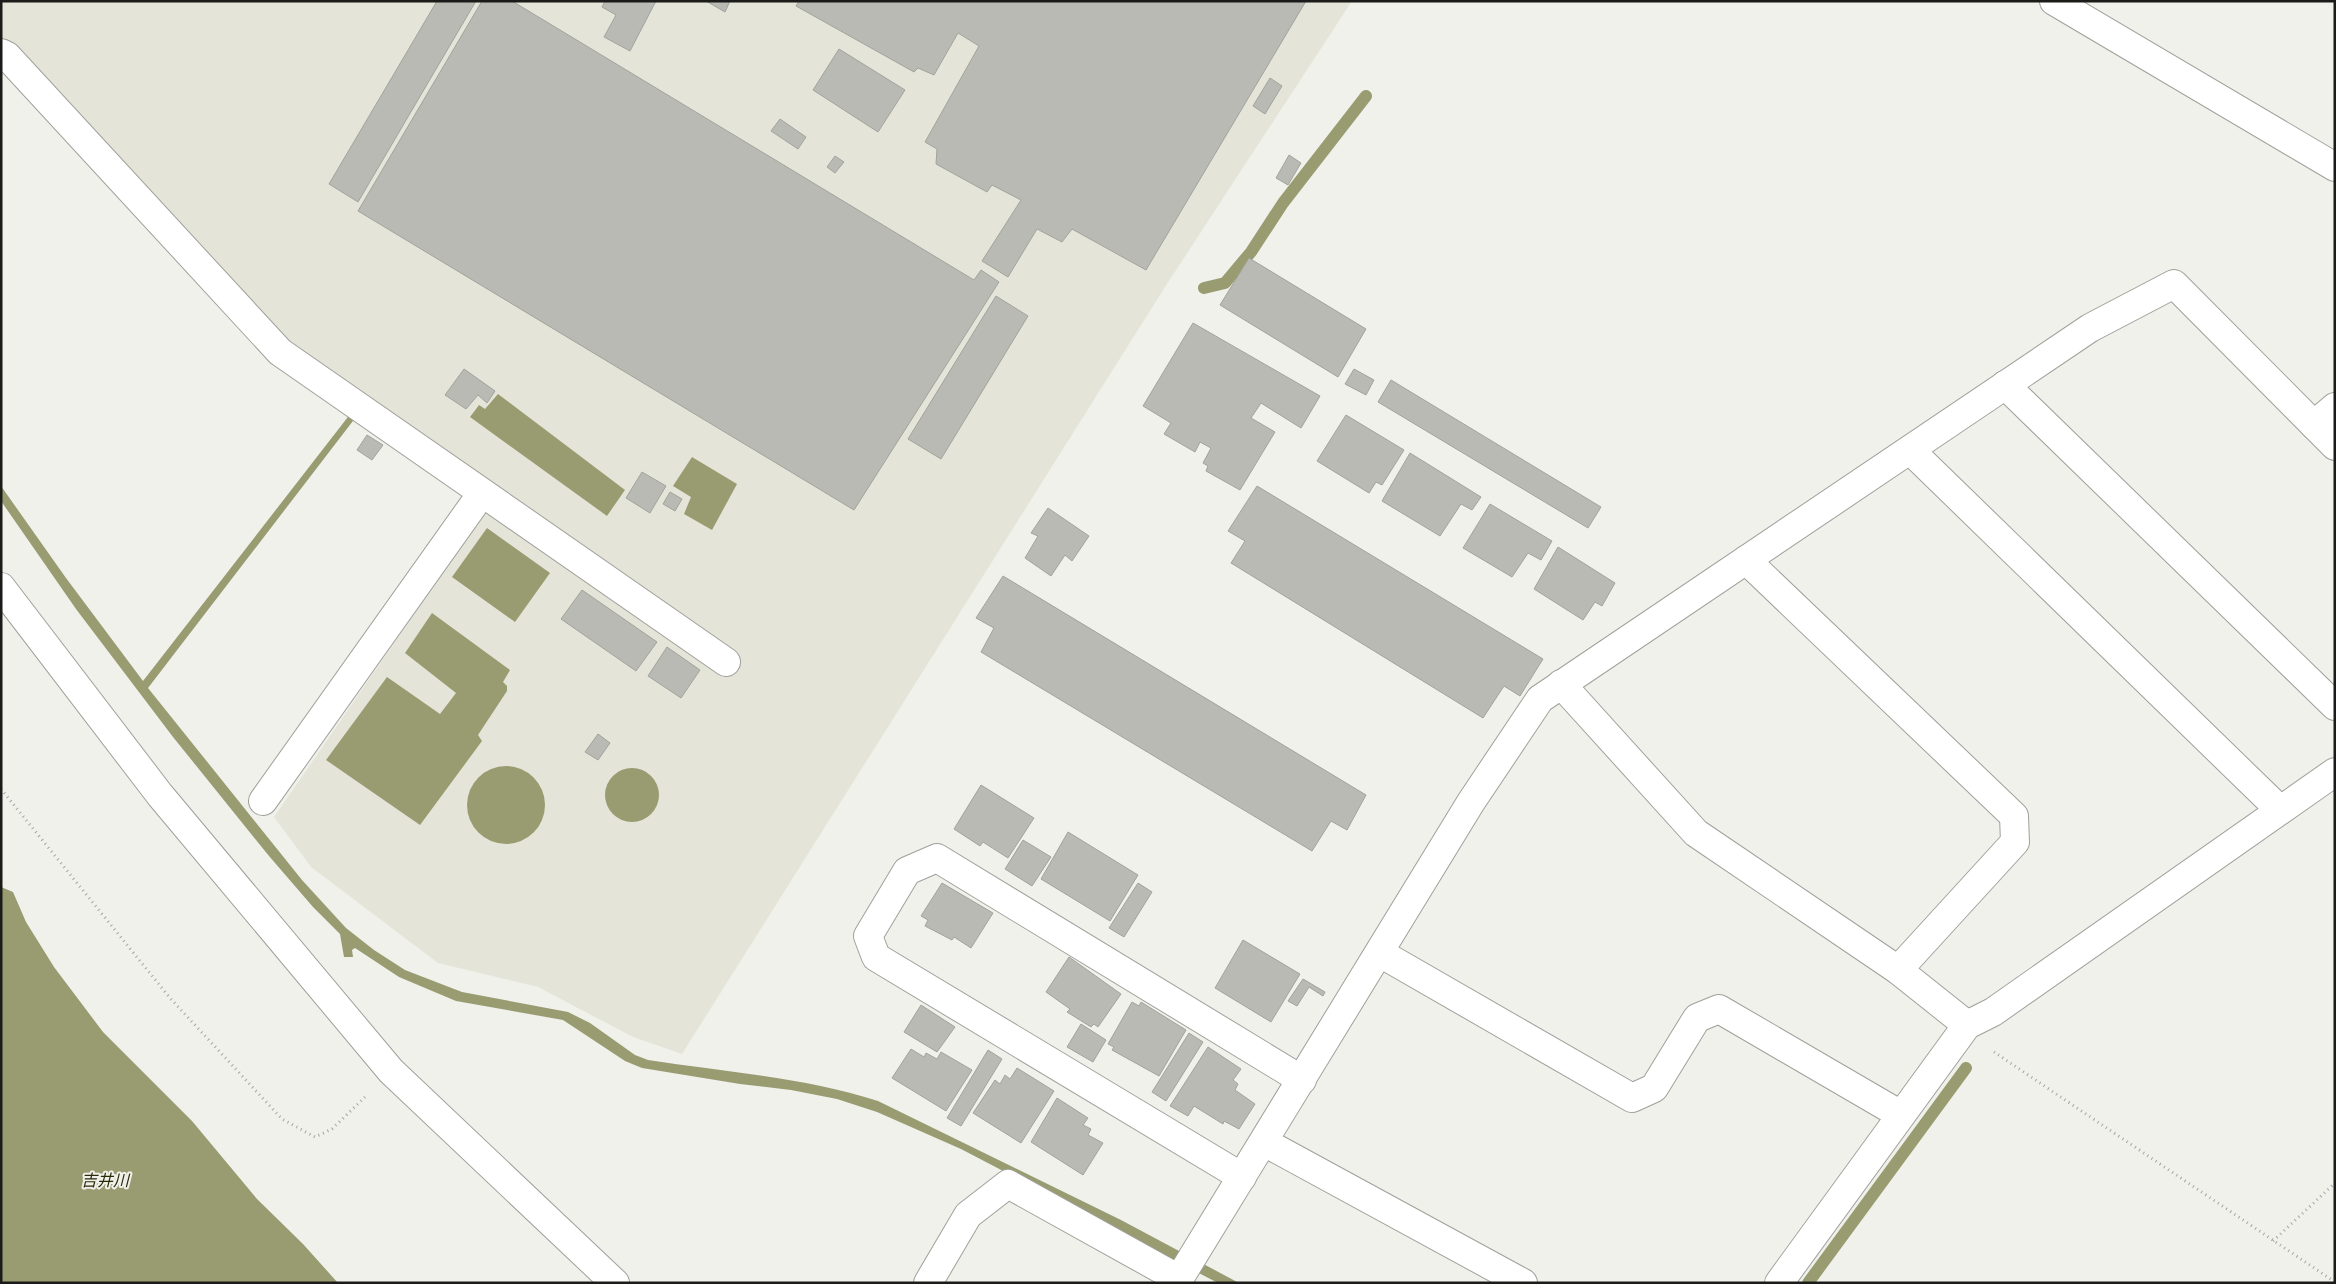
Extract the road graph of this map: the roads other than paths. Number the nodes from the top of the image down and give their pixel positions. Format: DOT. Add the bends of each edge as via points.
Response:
graph roads {
  1 [pos="2054,1"];
  2 [pos="1,53"];
  3 [pos="2335,167"];
  4 [pos="2005,385"];
  5 [pos="2335,407"];
  6 [pos="2314,426"];
  7 [pos="2335,446"];
  8 [pos="1910,450"];
  9 [pos="482,493"];
  10 [pos="1746,560"];
  11 [pos="1,587"];
  12 [pos="726,662"];
  13 [pos="1561,684"];
  14 [pos="2335,706"];
  15 [pos="2335,772"];
  16 [pos="263,801"];
  17 [pos="2280,810"];
  18 [pos="1380,954"];
  19 [pos="1898,970"];
  20 [pos="1967,1026"];
  21 [pos="1302,1080"];
  22 [pos="1901,1115"];
  23 [pos="1264,1142"];
  24 [pos="1242,1177"];
  25 [pos="615,1283"];
  26 [pos="928,1283"];
  27 [pos="1524,1283"];
  28 [pos="1779,1283"];
  1 -- 3 [label="street"];
  2 -- 9 [label="street" via="280,352"];
  4 -- 6 [label="street" via="2090,328 2174,284"];
  4 -- 8 [label="street"];
  4 -- 14 [label="street"];
  5 -- 6 [label="street"];
  6 -- 7 [label="street"];
  8 -- 10 [label="street"];
  8 -- 17 [label="street"];
  9 -- 12 [label="street"];
  9 -- 16 [label="street"];
  10 -- 13 [label="street"];
  10 -- 19 [label="street" via="2014,816 2015,842"];
  11 -- 25 [label="street" via="160,795 391,1071"];
  13 -- 18 [label="street" via="1540,699 1471,802"];
  13 -- 19 [label="street" via="1696,833"];
  15 -- 17 [label="street"];
  17 -- 20 [label="street" via="2001,1006"];
  18 -- 21 [label="street"];
  18 -- 22 [label="street" via="1632,1098 1654,1088 1697,1018 1719,1009"];
  19 -- 20 [label="street"];
  20 -- 22 [label="street"];
  21 -- 23 [label="street"];
  21 -- 24 [label="street" via="936,858 907,871 868,936 876,957"];
  22 -- 28 [label="street"];
  23 -- 24 [label="street"];
  23 -- 27 [label="street"];
  24 -- 26 [label="street" via="1179,1279 1008,1184 968,1215"];
}
